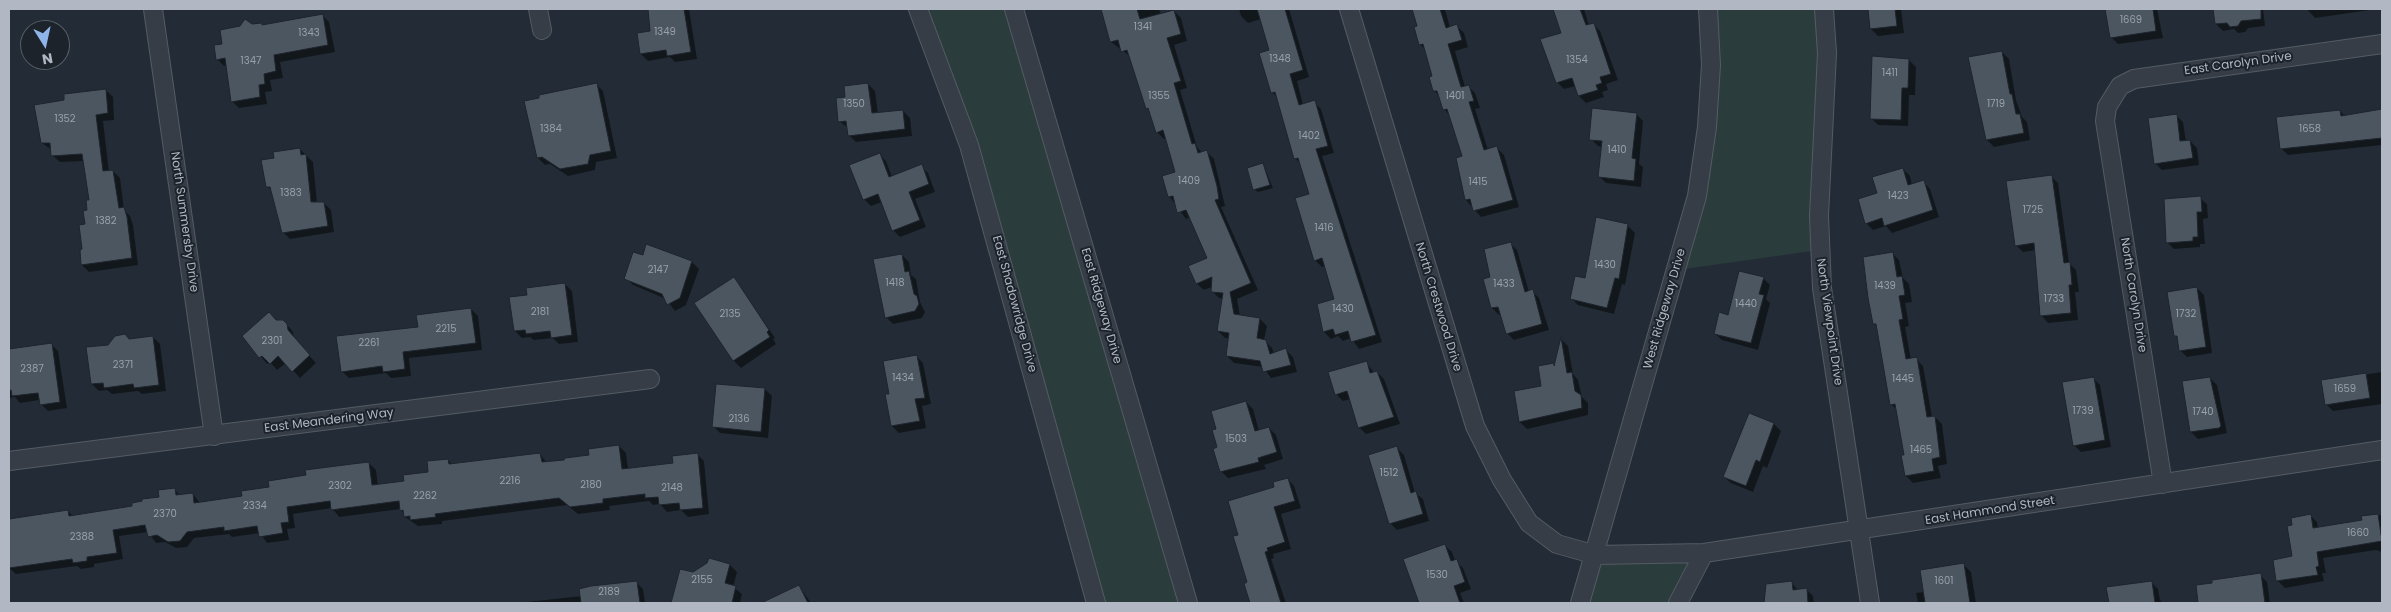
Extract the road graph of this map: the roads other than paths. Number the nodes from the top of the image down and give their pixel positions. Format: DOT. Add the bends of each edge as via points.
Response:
graph roads {
  1 [pos="153,9"];
  2 [pos="538,9"];
  3 [pos="918,9"];
  4 [pos="1014,9"];
  5 [pos="1349,9"];
  6 [pos="1708,9"];
  7 [pos="1824,9"];
  8 [pos="542,30"];
  9 [pos="2382,44"];
  10 [pos="2107,107"];
  11 [pos="650,379"];
  12 [pos="214,436"];
  13 [pos="2382,450"];
  14 [pos="9,461"];
  15 [pos="2163,484"];
  16 [pos="1859,531"];
  17 [pos="1704,553"];
  18 [pos="1596,555"];
  19 [pos="1096,603"];
  20 [pos="1188,603"];
  21 [pos="1580,603"];
  22 [pos="1678,603"];
  23 [pos="1870,603"];
  1 -- 12 [label="street, North Summersby Drive"];
  2 -- 8 [label="street"];
  3 -- 19 [label="street, East Shadowridge Drive" via="970,145"];
  4 -- 20 [label="street, East Ridgeway Drive"];
  5 -- 18 [label="street, North Crestwood Drive" via="1475,426 1502,480 1529,523 1557,544"];
  6 -- 18 [label="street, West Ridgeway Drive" via="1711,65 1707,127 1697,196"];
  7 -- 16 [label="street, North Viewpoint Drive" via="1827,52 1819,250"];
  9 -- 10 [label="street, East Carolyn Drive" via="2134,79 2120,86"];
  10 -- 15 [label="street, North Carolyn Drive" via="2105,121"];
  11 -- 12 [label="street, East Meandering Way"];
  12 -- 14 [label="street, East Meandering Way"];
  13 -- 15 [label="street, East Hammond Street"];
  15 -- 16 [label="street, East Hammond Street"];
  16 -- 17 [label="street, East Hammond Street"];
  16 -- 23 [label="street, North Viewpoint Drive"];
  17 -- 18 [label="street, East Hammond Street"];
  17 -- 22 [label="street"];
  18 -- 21 [label="street, West Ridgeway Drive"];
}
